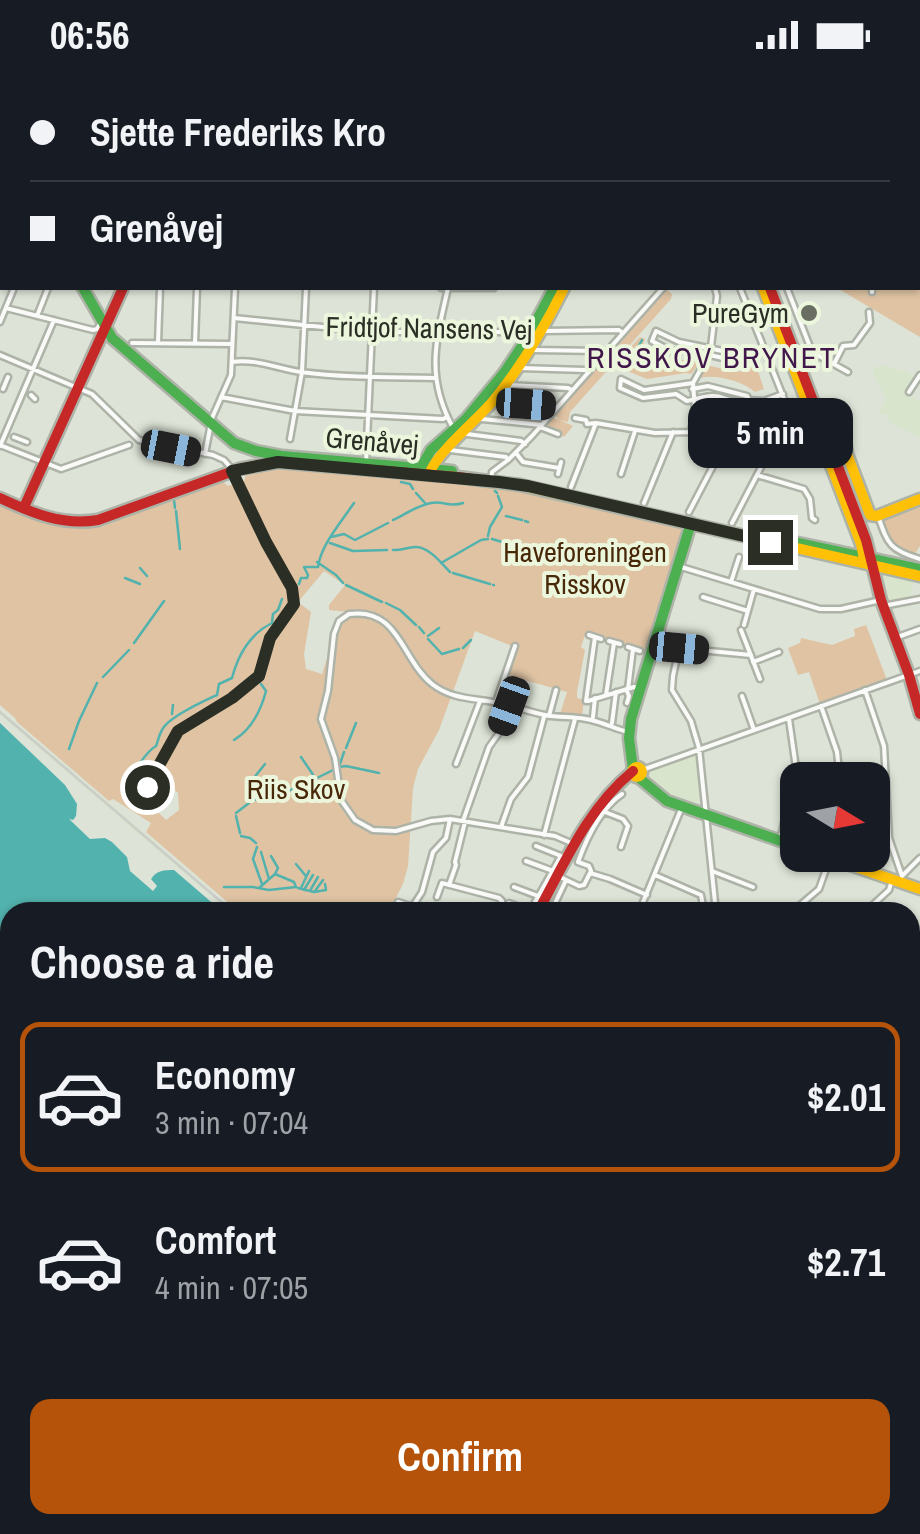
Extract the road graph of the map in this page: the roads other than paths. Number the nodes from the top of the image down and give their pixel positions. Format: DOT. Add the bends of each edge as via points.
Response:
graph roads {
  1 [pos="13,290"];
  2 [pos="47,290"];
  3 [pos="84,290"];
  4 [pos="122,290"];
  5 [pos="160,290"];
  6 [pos="197,290"];
  7 [pos="235,290"];
  8 [pos="306,290"];
  9 [pos="374,290"];
  10 [pos="445,290"];
  11 [pos="553,290"];
  12 [pos="563,290"];
  13 [pos="661,290"];
  14 [pos="716,290"];
  15 [pos="741,290"];
  16 [pos="768,290"];
  17 [pos="788,290"];
  18 [pos="6,308"];
  19 [pos="716,311"];
  20 [pos="869,312"];
  21 [pos="37,316"];
  22 [pos="234,318"];
  23 [pos="715,318"];
  24 [pos="54,320"];
  25 [pos="0,322"];
  26 [pos="304,324"];
  27 [pos="101,327"];
  28 [pos="537,331"];
  29 [pos="372,332"];
  30 [pos="623,332"];
  31 [pos="437,333"];
  32 [pos="132,343"];
  33 [pos="158,343"];
  34 [pos="195,344"];
  35 [pos="232,344"];
  36 [pos="532,350"];
  37 [pos="710,351"];
  38 [pos="606,353"];
  39 [pos="0,355"];
  40 [pos="747,357"];
  41 [pos="232,362"];
  42 [pos="834,364"];
  43 [pos="520,368"];
  44 [pos="33,369"];
  45 [pos="302,372"];
  46 [pos="588,372"];
  47 [pos="848,372"];
  48 [pos="920,375"];
  49 [pos="8,377"];
  50 [pos="370,377"];
  51 [pos="435,378"];
  52 [pos="508,385"];
  53 [pos="692,386"];
  54 [pos="78,388"];
  55 [pos="572,390"];
  56 [pos="909,392"];
  57 [pos="25,393"];
  58 [pos="782,394"];
  59 [pos="222,397"];
  60 [pos="694,400"];
  61 [pos="749,400"];
  62 [pos="495,401"];
  63 [pos="764,402"];
  64 [pos="556,408"];
  65 [pos="746,408"];
  66 [pos="295,412"];
  67 [pos="368,415"];
  68 [pos="603,415"];
  69 [pos="447,417"];
  70 [pos="480,418"];
  71 [pos="575,418"];
  72 [pos="211,424"];
  73 [pos="598,424"];
  74 [pos="794,424"];
  75 [pos="541,426"];
  76 [pos="633,428"];
  77 [pos="673,432"];
  78 [pos="691,432"];
  79 [pos="460,433"];
  80 [pos="558,434"];
  81 [pos="10,435"];
  82 [pos="823,436"];
  83 [pos="290,439"];
  84 [pos="28,442"];
  85 [pos="234,443"];
  86 [pos="725,443"];
  87 [pos="525,444"];
  88 [pos="0,445"];
  89 [pos="130,445"];
  90 [pos="446,450"];
  91 [pos="770,450"];
  92 [pos="516,452"];
  93 [pos="205,454"];
  94 [pos="289,457"];
  95 [pos="255,458"];
  96 [pos="508,460"];
  97 [pos="274,462"];
  98 [pos="44,463"];
  99 [pos="366,463"];
  100 [pos="232,470"];
  101 [pos="425,471"];
  102 [pos="558,474"];
  103 [pos="621,474"];
  104 [pos="756,476"];
  105 [pos="491,479"];
  106 [pos="571,487"];
  107 [pos="0,496"];
  108 [pos="920,500"];
  109 [pos="644,503"];
  110 [pos="25,505"];
  111 [pos="877,516"];
  112 [pos="691,518"];
  113 [pos="815,520"];
  114 [pos="732,524"];
  115 [pos="738,557"];
  116 [pos="920,559"];
  117 [pos="869,561"];
  118 [pos="678,566"];
  119 [pos="920,572"];
  120 [pos="731,582"];
  121 [pos="754,590"];
  122 [pos="704,598"];
  123 [pos="920,599"];
  124 [pos="882,603"];
  125 [pos="748,611"];
  126 [pos="920,628"];
  127 [pos="595,637"];
  128 [pos="895,638"];
  129 [pos="614,643"];
  130 [pos="655,643"];
  131 [pos="515,646"];
  132 [pos="679,648"];
  133 [pos="633,649"];
  134 [pos="779,652"];
  135 [pos="751,655"];
  136 [pos="753,662"];
  137 [pos="915,673"];
  138 [pos="760,679"];
  139 [pos="627,689"];
  140 [pos="641,689"];
  141 [pos="556,690"];
  142 [pos="865,690"];
  143 [pos="616,692"];
  144 [pos="606,695"];
  145 [pos="742,696"];
  146 [pos="596,698"];
  147 [pos="480,701"];
  148 [pos="496,702"];
  149 [pos="627,702"];
  150 [pos="509,706"];
  151 [pos="821,706"];
  152 [pos="920,714"];
  153 [pos="547,715"];
  154 [pos="593,717"];
  155 [pos="575,718"];
  156 [pos="789,719"];
  157 [pos="612,723"];
  158 [pos="754,730"];
  159 [pos="629,732"];
  160 [pos="698,750"];
  161 [pos="795,762"];
  162 [pos="838,762"];
  163 [pos="456,764"];
  164 [pos="636,772"];
  165 [pos="147,787"];
  166 [pos="622,794"];
  167 [pos="682,807"];
  168 [pos="604,811"];
  169 [pos="705,815"];
  170 [pos="450,819"];
  171 [pos="464,821"];
  172 [pos="501,827"];
  173 [pos="544,835"];
  174 [pos="780,841"];
  175 [pos="536,846"];
  176 [pos="575,846"];
  177 [pos="621,847"];
  178 [pos="920,858"];
  179 [pos="563,860"];
  180 [pos="526,861"];
  181 [pos="712,872"];
  182 [pos="822,872"];
  183 [pos="875,872"];
  184 [pos="590,873"];
  185 [pos="655,875"];
  186 [pos="559,876"];
  187 [pos="898,879"];
  188 [pos="450,884"];
  189 [pos="514,887"];
  190 [pos="753,888"];
  191 [pos="920,889"];
  192 [pos="647,895"];
  193 [pos="538,896"];
  194 [pos="437,897"];
  195 [pos="416,902"];
  196 [pos="502,902"];
  197 [pos="535,902"];
  198 [pos="544,902"];
  199 [pos="553,902"];
  200 [pos="644,902"];
  201 [pos="702,902"];
  202 [pos="715,902"];
  203 [pos="804,902"];
  204 [pos="875,902"];
  1 -- 18 [label="street"];
  2 -- 21 [label="street"];
  3 -- 27 [label="street"];
  4 -- 27 [label="street"];
  5 -- 33 [label="street"];
  6 -- 34 [label="street"];
  7 -- 22 [label="street"];
  8 -- 26 [label="street"];
  9 -- 29 [label="street"];
  10 -- 31 [label="street"];
  11 -- 28 [label="street"];
  12 -- 28 [label="street"];
  13 -- 30 [label="street"];
  14 -- 19 [label="street"];
  15 -- 58 [label="street"];
  16 -- 82 [label="street"];
  17 -- 42 [label="street" via="811,351"];
  18 -- 21 [label="street"];
  18 -- 25 [label="street"];
  19 -- 23 [label="street"];
  19 -- 23 [label="street" via="739,316"];
  20 -- 42 [label="street" via="870,324"];
  21 -- 24 [label="street"];
  22 -- 26 [label="street, Fridtjof Nansens Vej"];
  22 -- 35 [label="street"];
  23 -- 37 [label="street"];
  24 -- 27 [label="street"];
  24 -- 44 [label="street"];
  26 -- 29 [label="street, Fridtjof Nansens Vej"];
  26 -- 45 [label="street"];
  27 -- 54 [label="street"];
  27 -- 72 [label="street"];
  28 -- 30 [label="street, Fridtjof Nansens Vej"];
  28 -- 31 [label="street, Fridtjof Nansens Vej"];
  28 -- 36 [label="street"];
  28 -- 79 [label="street"];
  29 -- 31 [label="street, Fridtjof Nansens Vej"];
  29 -- 50 [label="street"];
  30 -- 38 [label="street"];
  31 -- 51 [label="street"];
  32 -- 33 [label="street"];
  33 -- 34 [label="street"];
  34 -- 35 [label="street"];
  35 -- 41 [label="street"];
  36 -- 38 [label="street"];
  36 -- 43 [label="street"];
  37 -- 37 [label="street" via="656,332 652,341 668,350"];
  37 -- 40 [label="street" via="745,351"];
  37 -- 53 [label="street"];
  38 -- 46 [label="street"];
  39 -- 44 [label="street"];
  41 -- 45 [label="street"];
  41 -- 59 [label="street"];
  42 -- 47 [label="street"];
  43 -- 46 [label="street"];
  43 -- 52 [label="street"];
  44 -- 54 [label="street"];
  44 -- 57 [label="street"];
  45 -- 50 [label="street"];
  45 -- 66 [label="street"];
  46 -- 55 [label="street"];
  48 -- 56 [label="street"];
  49 -- 57 [label="street" via="4,387"];
  50 -- 51 [label="street"];
  50 -- 67 [label="street"];
  51 -- 69 [label="street"];
  52 -- 55 [label="street"];
  52 -- 62 [label="street"];
  53 -- 60 [label="street"];
  53 -- 60 [label="street" via="644,390 620,379 620,388 643,398 676,394"];
  53 -- 61 [label="street"];
  54 -- 93 [label="street" via="139,440"];
  54 -- 98 [label="street"];
  55 -- 64 [label="street"];
  57 -- 81 [label="street"];
  58 -- 63 [label="street"];
  58 -- 74 [label="street"];
  59 -- 66 [label="street"];
  59 -- 72 [label="street"];
  60 -- 65 [label="street" via="714,396"];
  60 -- 78 [label="street"];
  61 -- 63 [label="street"];
  61 -- 65 [label="street"];
  62 -- 64 [label="street"];
  62 -- 70 [label="street"];
  63 -- 65 [label="street" via="765,410"];
  64 -- 75 [label="street"];
  66 -- 67 [label="street"];
  66 -- 83 [label="street"];
  67 -- 69 [label="street"];
  67 -- 99 [label="street"];
  68 -- 73 [label="street"];
  69 -- 79 [label="street"];
  70 -- 75 [label="street"];
  70 -- 79 [label="street"];
  71 -- 73 [label="street"];
  72 -- 85 [label="street"];
  72 -- 93 [label="street"];
  73 -- 76 [label="street"];
  73 -- 106 [label="street"];
  75 -- 80 [label="street"];
  75 -- 87 [label="street"];
  76 -- 77 [label="street"];
  76 -- 103 [label="street"];
  77 -- 78 [label="street"];
  77 -- 109 [label="street"];
  78 -- 86 [label="street"];
  79 -- 87 [label="street"];
  79 -- 90 [label="street"];
  79 -- 101 [label="street" via="422,460"];
  81 -- 84 [label="street"];
  81 -- 88 [label="street"];
  82 -- 91 [label="street"];
  82 -- 111 [label="street" via="844,434 870,515"];
  82 -- 117 [label="street"];
  85 -- 94 [label="street"];
  85 -- 95 [label="street"];
  86 -- 91 [label="street"];
  86 -- 112 [label="street"];
  87 -- 92 [label="street"];
  88 -- 98 [label="street"];
  89 -- 98 [label="street" via="64,469"];
  90 -- 96 [label="street"];
  90 -- 101 [label="street"];
  91 -- 104 [label="street"];
  92 -- 96 [label="street"];
  92 -- 102 [label="street" via="523,462 560,465"];
  93 -- 100 [label="street"];
  94 -- 95 [label="street"];
  94 -- 99 [label="street, Grenåvej"];
  95 -- 97 [label="street"];
  95 -- 100 [label="street"];
  96 -- 105 [label="street"];
  97 -- 100 [label="street"];
  97 -- 101 [label="street, Grenåvej"];
  98 -- 110 [label="street"];
  99 -- 101 [label="street, Grenåvej"];
  100 -- 107 [label="street" via="86,523 52,521"];
  100 -- 110 [label="street" via="92,518 60,519"];
  100 -- 165 [label="street" via="294,604 270,638 259,676 178,731"];
  101 -- 105 [label="street, Grenåvej"];
  104 -- 113 [label="street" via="804,489"];
  104 -- 114 [label="street"];
  105 -- 112 [label="street, Grenåvej"];
  107 -- 110 [label="street"];
  108 -- 111 [label="street"];
  111 -- 116 [label="street" via="891,547"];
  112 -- 117 [label="street, Grenåvej"];
  112 -- 118 [label="street"];
  115 -- 120 [label="street"];
  117 -- 119 [label="street, Grenåvej"];
  117 -- 124 [label="street"];
  118 -- 120 [label="street"];
  118 -- 130 [label="street"];
  120 -- 121 [label="street"];
  121 -- 124 [label="street" via="831,610"];
  121 -- 125 [label="street"];
  122 -- 125 [label="street"];
  123 -- 124 [label="street"];
  124 -- 128 [label="street"];
  125 -- 135 [label="street" via="742,628"];
  126 -- 128 [label="street"];
  127 -- 146 [label="street" via="585,701"];
  128 -- 137 [label="street"];
  129 -- 144 [label="street"];
  130 -- 132 [label="street"];
  130 -- 140 [label="street"];
  131 -- 148 [label="street"];
  132 -- 135 [label="street"];
  132 -- 160 [label="street" via="672,690 691,720"];
  133 -- 139 [label="street"];
  134 -- 136 [label="street"];
  135 -- 136 [label="street"];
  136 -- 138 [label="street"];
  137 -- 142 [label="street"];
  137 -- 152 [label="street"];
  139 -- 140 [label="street"];
  139 -- 143 [label="street"];
  139 -- 149 [label="street"];
  140 -- 159 [label="street"];
  141 -- 153 [label="street"];
  142 -- 151 [label="street"];
  142 -- 187 [label="street" via="887,760 889,838"];
  143 -- 144 [label="street"];
  143 -- 157 [label="street"];
  144 -- 146 [label="street"];
  145 -- 158 [label="street"];
  146 -- 154 [label="street"];
  147 -- 148 [label="street"];
  147 -- 163 [label="street"];
  147 -- 170 [label="street" via="432,684 382,619 364,613 339,621 321,719 341,800 355,820 373,830"];
  148 -- 150 [label="street"];
  150 -- 153 [label="street"];
  150 -- 171 [label="street"];
  151 -- 156 [label="street"];
  151 -- 162 [label="street"];
  153 -- 155 [label="street"];
  153 -- 172 [label="street" via="528,777"];
  155 -- 159 [label="street"];
  155 -- 173 [label="street"];
  156 -- 158 [label="street"];
  156 -- 161 [label="street"];
  158 -- 160 [label="street"];
  159 -- 164 [label="street"];
  160 -- 164 [label="street"];
  160 -- 169 [label="street"];
  164 -- 167 [label="street" via="664,800"];
  164 -- 176 [label="street" via="602,800"];
  166 -- 168 [label="street"];
  167 -- 169 [label="street"];
  167 -- 185 [label="street"];
  168 -- 177 [label="street" via="628,826"];
  168 -- 184 [label="street" via="578,862"];
  169 -- 174 [label="street"];
  169 -- 181 [label="street"];
  170 -- 171 [label="street"];
  170 -- 195 [label="street"];
  171 -- 172 [label="street"];
  171 -- 188 [label="street"];
  172 -- 173 [label="street"];
  173 -- 176 [label="street"];
  175 -- 179 [label="street"];
  176 -- 179 [label="street"];
  178 -- 187 [label="street"];
  179 -- 186 [label="street"];
  180 -- 186 [label="street"];
  181 -- 190 [label="street"];
  181 -- 202 [label="street"];
  182 -- 203 [label="street" via="817,892"];
  183 -- 187 [label="street"];
  184 -- 186 [label="street" via="579,886"];
  184 -- 192 [label="street"];
  185 -- 192 [label="street"];
  185 -- 201 [label="street" via="701,894"];
  186 -- 193 [label="street"];
  186 -- 198 [label="street"];
  186 -- 199 [label="street"];
  187 -- 191 [label="street"];
  187 -- 204 [label="street"];
  188 -- 194 [label="street" via="442,883"];
  188 -- 196 [label="street"];
  189 -- 193 [label="street"];
  192 -- 200 [label="street"];
  193 -- 197 [label="street"];
}
